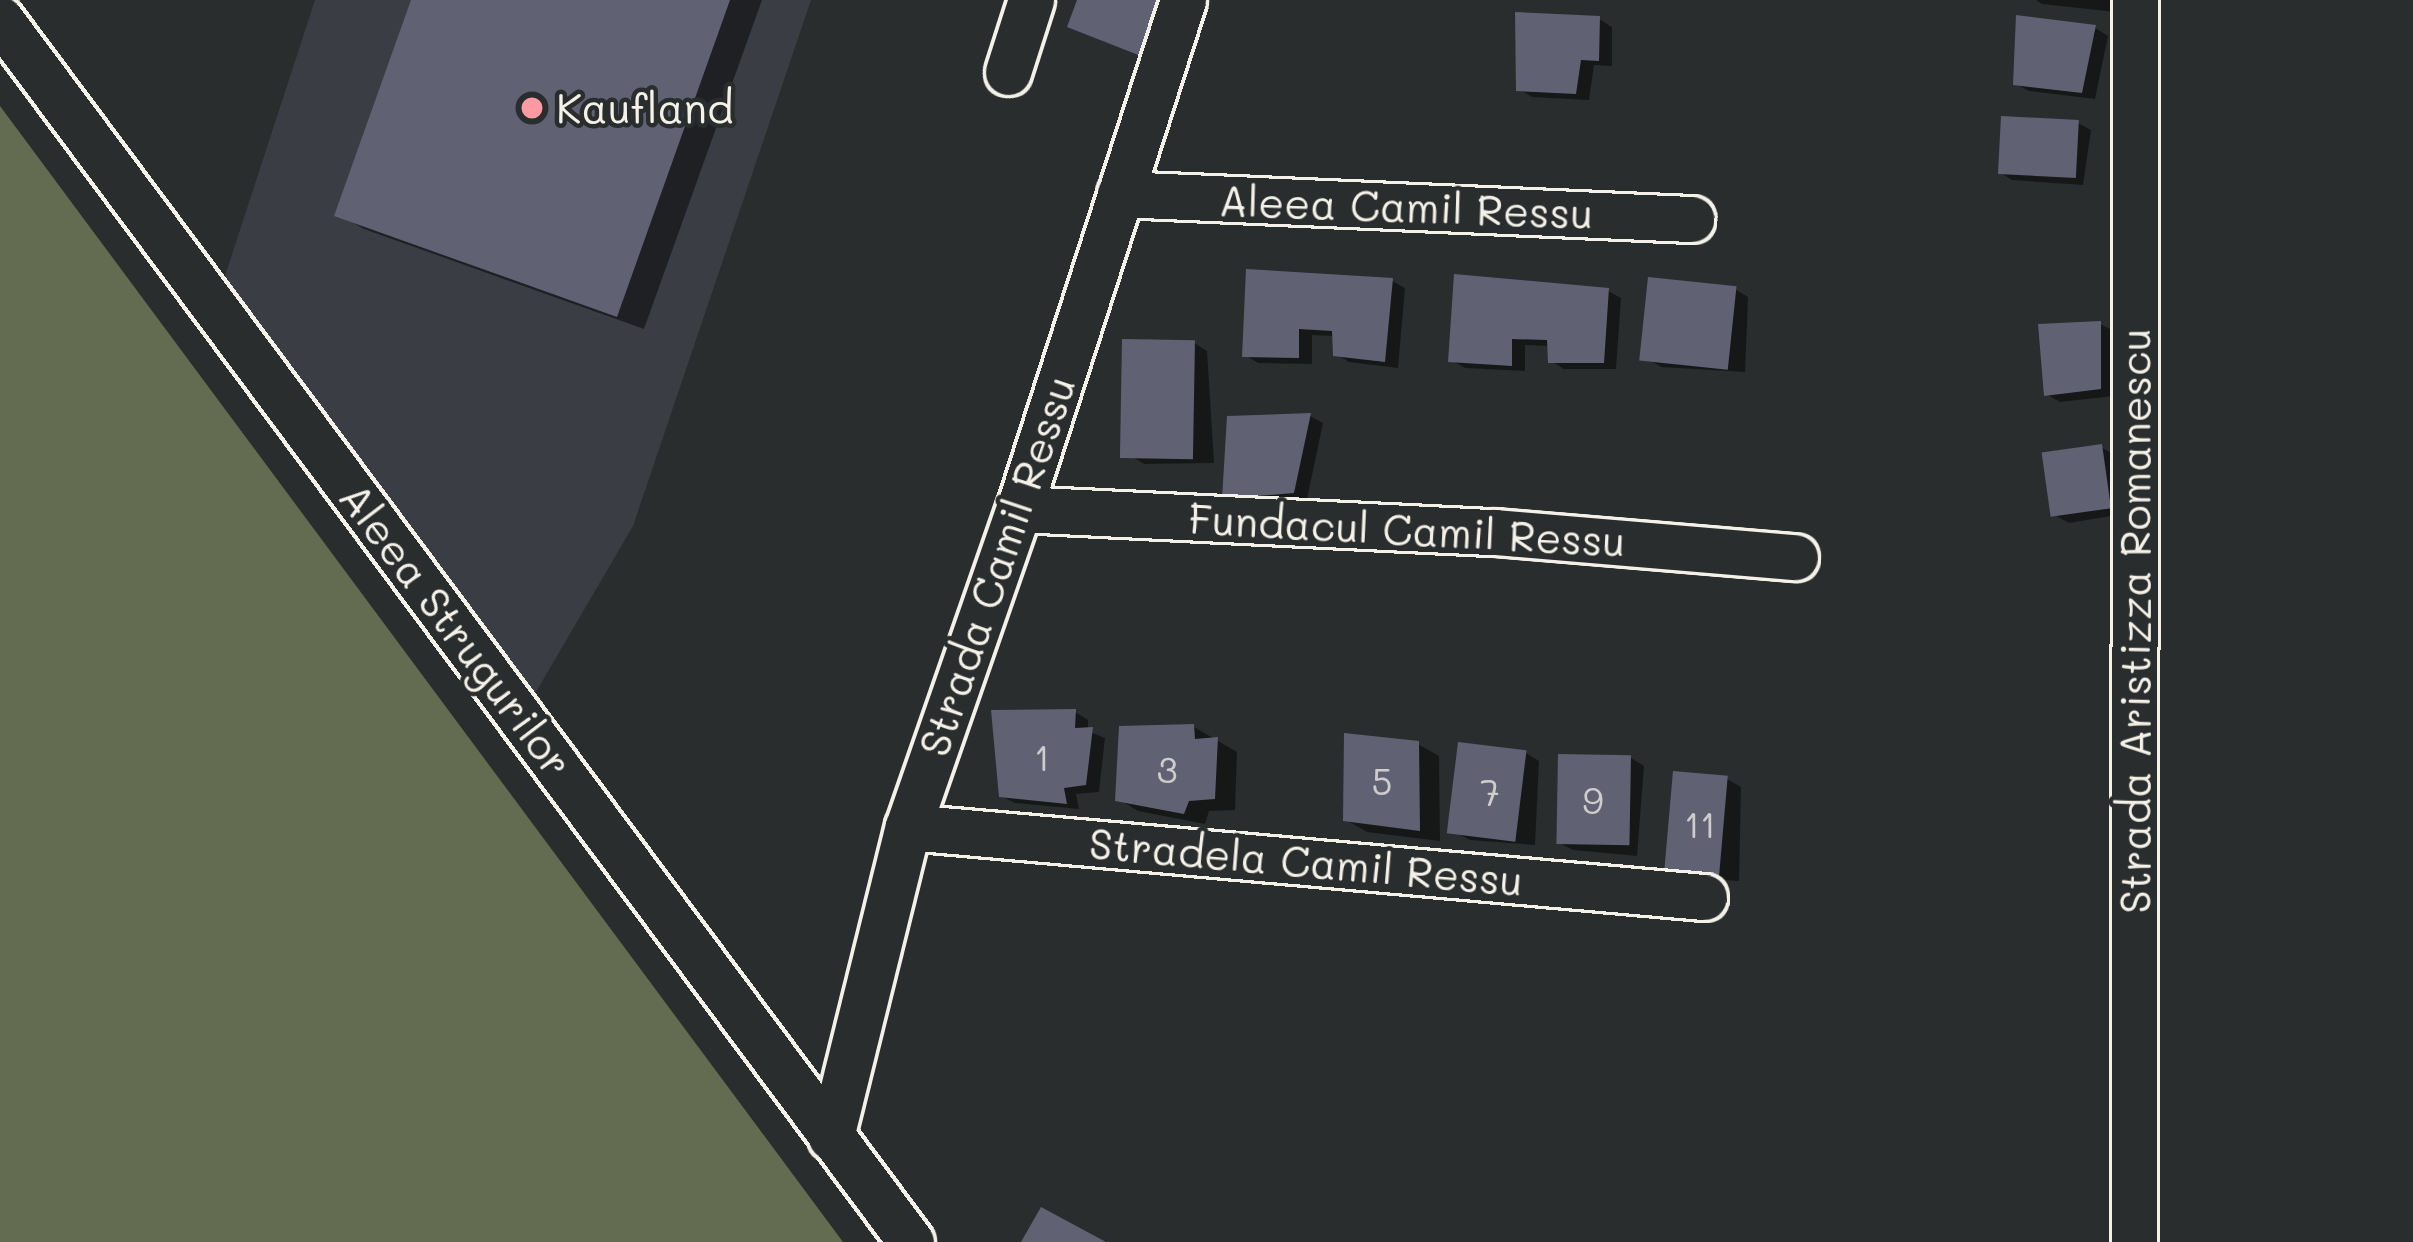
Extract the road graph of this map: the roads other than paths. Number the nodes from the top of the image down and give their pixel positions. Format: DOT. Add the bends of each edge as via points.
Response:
graph roads {
  1 [pos="1031,0"];
  2 [pos="1183,0"];
  3 [pos="2135,0"];
  4 [pos="0,19"];
  5 [pos="1008,72"];
  6 [pos="1120,194"];
  7 [pos="1691,219"];
  8 [pos="1019,509"];
  9 [pos="1795,557"];
  10 [pos="908,827"];
  11 [pos="1704,897"];
  12 [pos="831,1137"];
  13 [pos="911,1242"];
  14 [pos="2134,1242"];
  1 -- 5 [label="street"];
  2 -- 6 [label="street, Strada Camil Ressu"];
  3 -- 14 [label="street, Strada Aristizza Romanescu"];
  4 -- 12 [label="street, Aleea Strugurilor"];
  6 -- 7 [label="street, Aleea Camil Ressu"];
  6 -- 8 [label="street, Strada Camil Ressu"];
  8 -- 9 [label="street, Fundacul Camil Ressu" via="1495,532"];
  8 -- 10 [label="street, Strada Camil Ressu"];
  10 -- 11 [label="street, Stradela Camil Ressu"];
  10 -- 12 [label="street, Strada Camil Ressu"];
  12 -- 13 [label="street, Aleea Strugurilor"];
}
